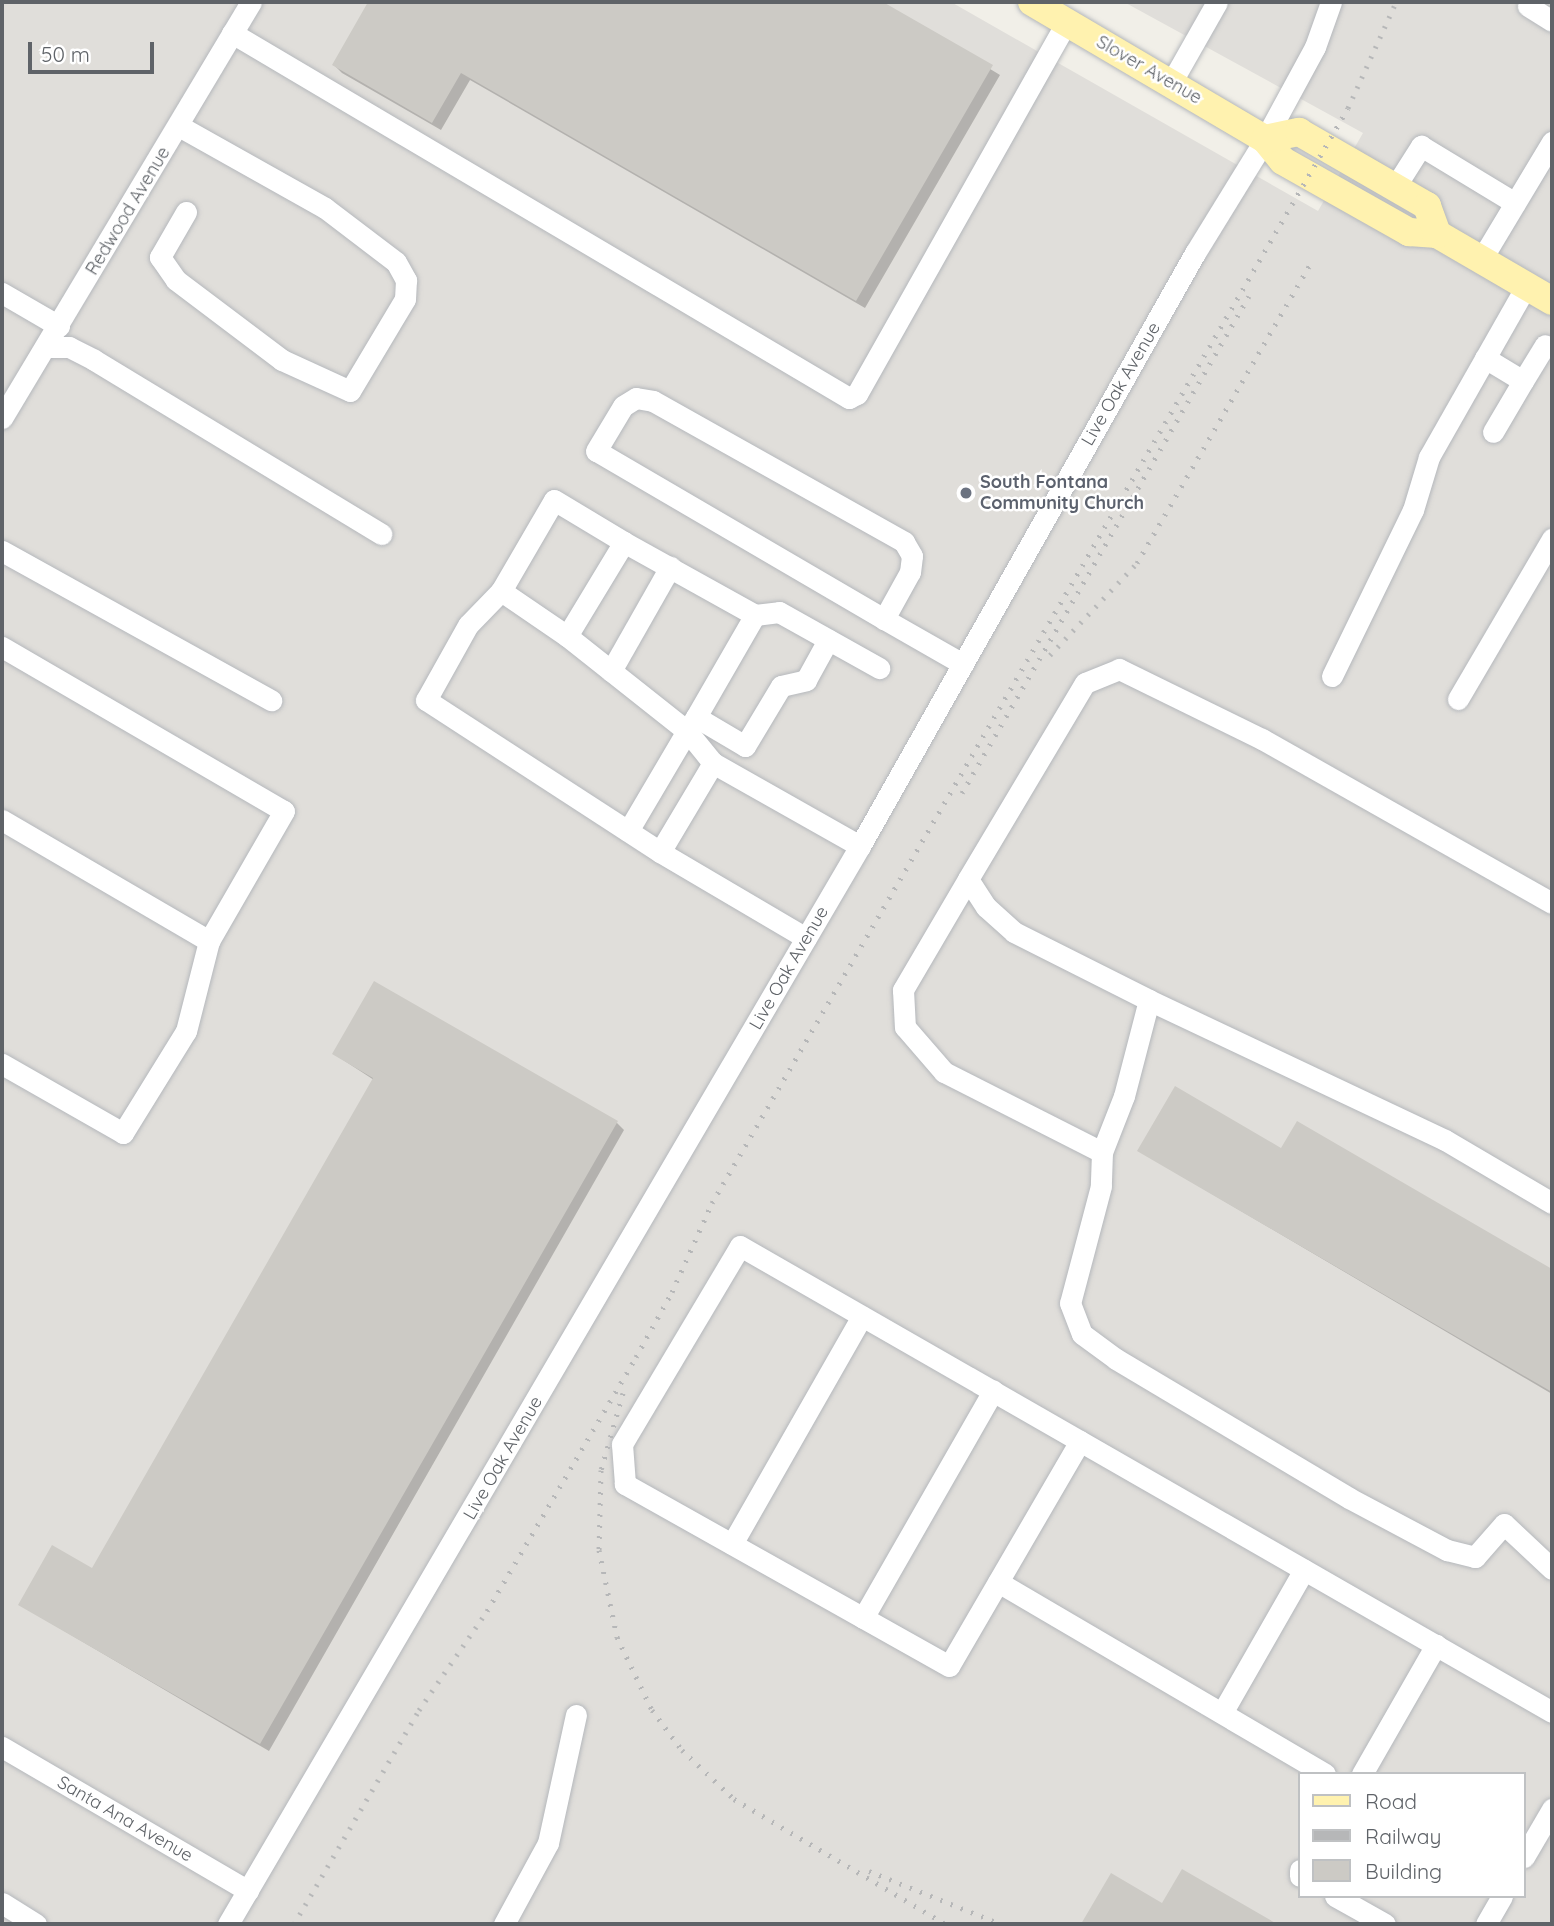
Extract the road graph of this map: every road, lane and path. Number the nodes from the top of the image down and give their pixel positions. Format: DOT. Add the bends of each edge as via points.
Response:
graph roads {
  1 [pos="251,2"];
  2 [pos="1032,2"];
  3 [pos="1217,2"];
  4 [pos="1331,2"];
  5 [pos="1528,6"];
  6 [pos="1552,21"];
  7 [pos="1067,22"];
  8 [pos="232,33"];
  9 [pos="1171,83"];
  10 [pos="179,126"];
  11 [pos="1265,139"];
  12 [pos="1552,142"];
  13 [pos="1395,187"];
  14 [pos="1515,203"];
  15 [pos="186,212"];
  16 [pos="1437,234"];
  17 [pos="1480,260"];
  18 [pos="1526,286"];
  19 [pos="2,293"];
  20 [pos="1552,301"];
  21 [pos="59,326"];
  22 [pos="1545,345"];
  23 [pos="46,347"];
  24 [pos="1485,358"];
  25 [pos="1523,381"];
  26 [pos="2,418"];
  27 [pos="1493,432"];
  28 [pos="381,534"];
  29 [pos="1552,539"];
  30 [pos="624,541"];
  31 [pos="2,551"];
  32 [pos="670,567"];
  33 [pos="501,590"];
  34 [pos="755,615"];
  35 [pos="884,619"];
  36 [pos="567,636"];
  37 [pos="828,640"];
  38 [pos="2,648"];
  39 [pos="963,664"];
  40 [pos="879,668"];
  41 [pos="611,671"];
  42 [pos="1332,676"];
  43 [pos="1458,699"];
  44 [pos="271,700"];
  45 [pos="691,724"];
  46 [pos="713,763"];
  47 [pos="2,820"];
  48 [pos="628,831"];
  49 [pos="860,846"];
  50 [pos="660,852"];
  51 [pos="968,879"];
  52 [pos="1552,903"];
  53 [pos="806,939"];
  54 [pos="209,941"];
  55 [pos="1149,1000"];
  56 [pos="2,1065"];
  57 [pos="1102,1152"];
  58 [pos="1552,1203"];
  59 [pos="862,1316"];
  60 [pos="992,1391"];
  61 [pos="1080,1441"];
  62 [pos="732,1544"];
  63 [pos="1552,1569"];
  64 [pos="1304,1570"];
  65 [pos="998,1582"];
  66 [pos="863,1618"];
  67 [pos="1436,1646"];
  68 [pos="1552,1712"];
  69 [pos="1222,1713"];
  70 [pos="576,1715"];
  71 [pos="2,1747"];
  72 [pos="1322,1772"];
  73 [pos="1363,1772"];
  74 [pos="1552,1809"];
  75 [pos="1526,1854"];
  76 [pos="248,1891"];
  77 [pos="1338,1898"];
  78 [pos="1501,1898"];
  79 [pos="2,1903"];
  80 [pos="36,1924"];
  81 [pos="229,1924"];
  82 [pos="505,1924"];
  83 [pos="1384,1924"];
  84 [pos="1486,1924"];
  1 -- 8 [label="street, Redwood Avenue"];
  2 -- 7 [label="main road, Slover Avenue"];
  3 -- 9 [label="street"];
  4 -- 11 [label="street, Live Oak Avenue" via="1315,47"];
  5 -- 6 [label="street"];
  7 -- 8 [label="street" via="857,394 849,398"];
  7 -- 9 [label="main road, Slover Avenue"];
  8 -- 10 [label="street, Redwood Avenue"];
  9 -- 11 [label="main road, Slover Avenue"];
  10 -- 15 [label="street" via="325,208 396,262 406,280 405,299 350,391 282,360 176,280 160,257"];
  10 -- 21 [label="street, Redwood Avenue"];
  11 -- 13 [label="main road" via="1299,132"];
  11 -- 16 [label="main road, Slover Avenue" via="1283,161 1401,228"];
  11 -- 39 [label="street, Live Oak Avenue" via="1195,253"];
  12 -- 14 [label="street"];
  13 -- 14 [label="street" via="1421,146"];
  13 -- 16 [label="main road" via="1427,206"];
  14 -- 17 [label="street"];
  16 -- 17 [label="main road, Slover Avenue"];
  17 -- 18 [label="main road, Slover Avenue"];
  18 -- 20 [label="main road, Slover Avenue"];
  18 -- 24 [label="street"];
  19 -- 21 [label="street"];
  21 -- 23 [label="street, Redwood Avenue"];
  22 -- 25 [label="street"];
  23 -- 26 [label="street, Redwood Avenue"];
  23 -- 28 [label="street" via="69,347 94,360"];
  24 -- 25 [label="street"];
  24 -- 42 [label="street" via="1429,457 1413,510"];
  25 -- 27 [label="street"];
  29 -- 43 [label="street"];
  30 -- 32 [label="street"];
  30 -- 33 [label="street" via="554,500"];
  30 -- 36 [label="street"];
  31 -- 44 [label="street"];
  32 -- 34 [label="street"];
  32 -- 41 [label="street"];
  33 -- 36 [label="street"];
  33 -- 48 [label="street" via="468,625 426,700"];
  34 -- 37 [label="street" via="779,612"];
  34 -- 45 [label="street"];
  35 -- 35 [label="street" via="911,572 912,556 904,542 653,401 636,398 622,405 596,452"];
  35 -- 39 [label="street"];
  36 -- 41 [label="street"];
  37 -- 40 [label="street"];
  37 -- 45 [label="street" via="806,680 780,686 745,746"];
  38 -- 54 [label="street" via="284,811"];
  39 -- 49 [label="street, Live Oak Avenue"];
  41 -- 45 [label="street"];
  45 -- 46 [label="street"];
  45 -- 48 [label="street"];
  46 -- 49 [label="street"];
  46 -- 50 [label="street"];
  47 -- 54 [label="street"];
  48 -- 50 [label="street"];
  49 -- 53 [label="street, Live Oak Avenue"];
  50 -- 53 [label="street"];
  51 -- 52 [label="street" via="1085,683 1119,669 1262,739"];
  51 -- 55 [label="street" via="986,907 1014,932"];
  51 -- 57 [label="street" via="903,990 905,1027 944,1072"];
  53 -- 76 [label="street, Live Oak Avenue"];
  54 -- 56 [label="street" via="186,1031 122,1133"];
  55 -- 57 [label="street" via="1124,1097"];
  55 -- 58 [label="street" via="1445,1140"];
  57 -- 63 [label="street" via="1101,1186 1070,1303 1082,1334 1175,1398 1447,1550 1475,1557 1504,1524"];
  59 -- 60 [label="street"];
  59 -- 62 [label="street"];
  59 -- 62 [label="street" via="740,1246 622,1444 625,1483"];
  60 -- 61 [label="street"];
  60 -- 66 [label="street"];
  61 -- 64 [label="street"];
  61 -- 65 [label="street"];
  62 -- 66 [label="street"];
  64 -- 67 [label="street"];
  64 -- 69 [label="street"];
  65 -- 66 [label="street" via="949,1666"];
  65 -- 69 [label="street"];
  67 -- 68 [label="street"];
  67 -- 73 [label="street"];
  69 -- 72 [label="street"];
  70 -- 82 [label="street" via="548,1843"];
  71 -- 76 [label="street, Santa Ana Avenue"];
  74 -- 75 [label="street"];
  76 -- 81 [label="street, Live Oak Avenue"];
  77 -- 83 [label="street"];
  78 -- 84 [label="street"];
  79 -- 80 [label="street"];
}
